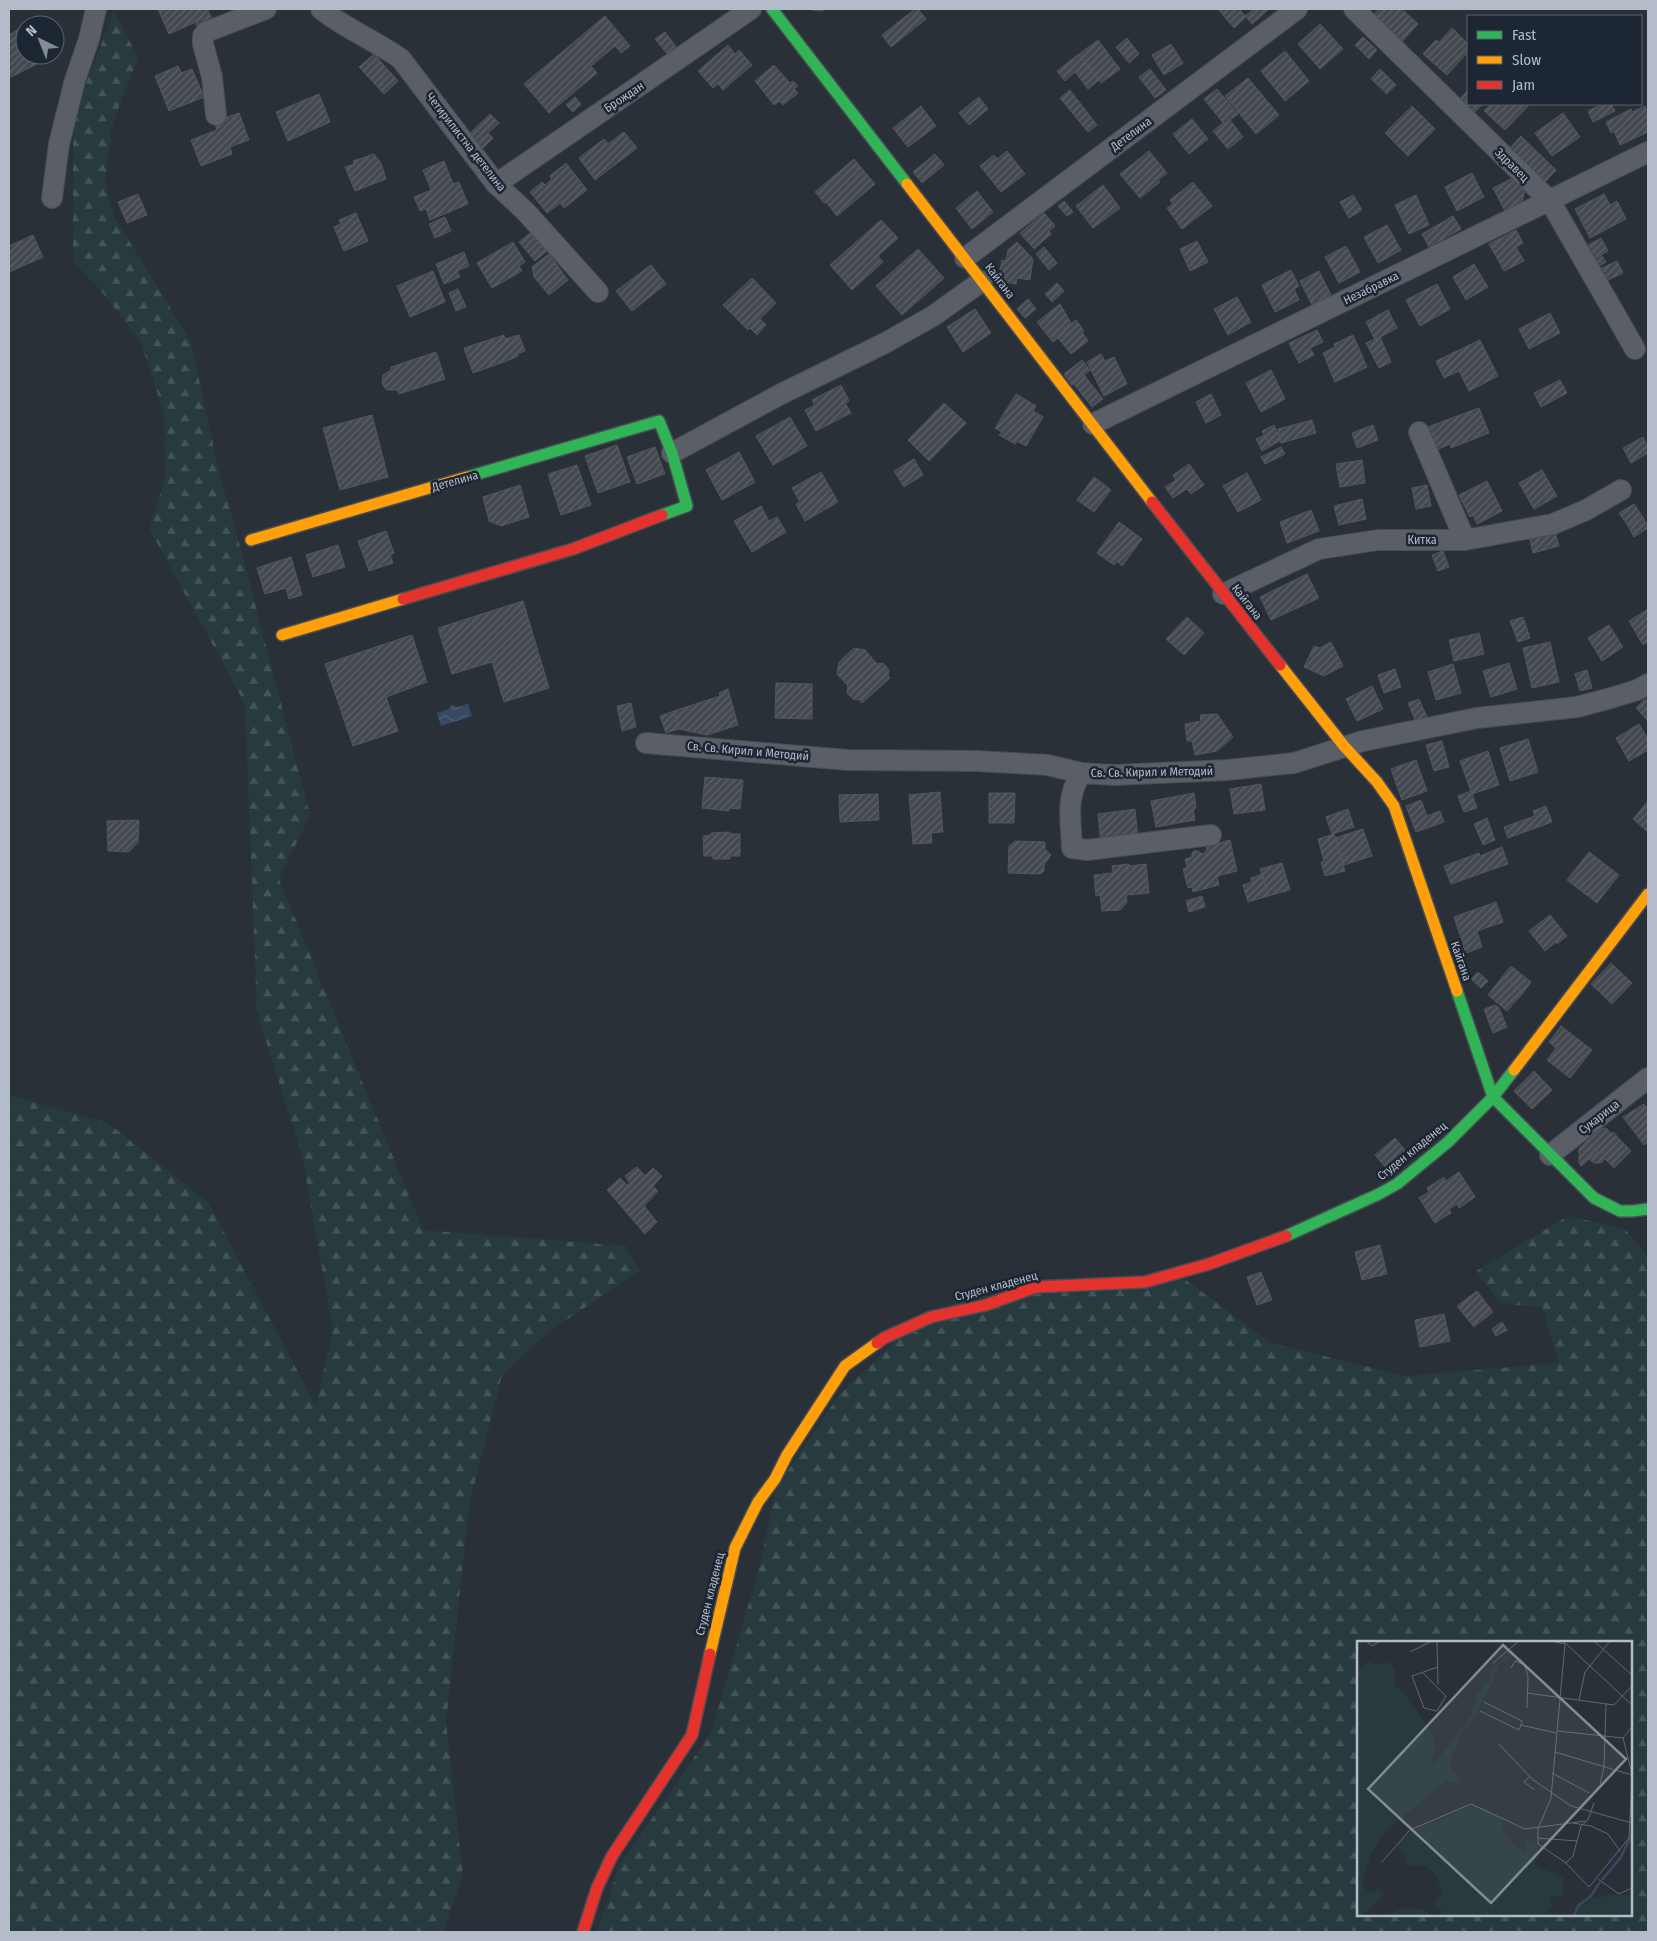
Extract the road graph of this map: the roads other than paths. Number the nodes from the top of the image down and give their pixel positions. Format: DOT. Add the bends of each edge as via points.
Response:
graph roads {
  1 [pos="96,9"];
  2 [pos="266,9"];
  3 [pos="320,9"];
  4 [pos="751,9"];
  5 [pos="772,9"];
  6 [pos="1297,9"];
  7 [pos="1354,9"];
  8 [pos="216,115"];
  9 [pos="1648,152"];
  10 [pos="496,184"];
  11 [pos="52,198"];
  12 [pos="1550,201"];
  13 [pos="965,258"];
  14 [pos="982,281"];
  15 [pos="598,292"];
  16 [pos="1635,349"];
  17 [pos="1093,424"];
  18 [pos="1418,432"];
  19 [pos="672,453"];
  20 [pos="1621,490"];
  21 [pos="251,540"];
  22 [pos="1465,540"];
  23 [pos="1223,594"];
  24 [pos="282,635"];
  25 [pos="1648,684"];
  26 [pos="646,742"];
  27 [pos="1344,746"];
  28 [pos="1081,773"];
  29 [pos="1211,835"];
  30 [pos="1648,894"];
  31 [pos="1648,1078"];
  32 [pos="1493,1097"];
  33 [pos="1550,1155"];
  34 [pos="1648,1209"];
  35 [pos="583,1932"];
  1 -- 11 [label="street" via="59,144"];
  2 -- 8 [label="street" via="203,36"];
  3 -- 10 [label="street, Четирилистна детелина" via="400,59"];
  4 -- 10 [label="street, Брождан"];
  5 -- 13 [label="street, Кайгана"];
  6 -- 13 [label="street, Детелина"];
  7 -- 12 [label="street, Здравец"];
  9 -- 12 [label="street, Незабравка"];
  10 -- 15 [label="street, Четирилистна детелина" via="526,212"];
  12 -- 16 [label="street, Здравец"];
  12 -- 17 [label="street, Незабравка"];
  13 -- 14 [label="street, Кайгана"];
  14 -- 17 [label="street, Кайгана"];
  14 -- 19 [label="street" via="933,316"];
  17 -- 23 [label="street, Кайгана"];
  18 -- 22 [label="street"];
  19 -- 21 [label="street, Детелина" via="659,422"];
  19 -- 24 [label="street" via="686,506 573,550"];
  20 -- 22 [label="street, Китка" via="1553,524"];
  22 -- 23 [label="street, Китка" via="1378,540 1319,549"];
  23 -- 27 [label="street, Кайгана"];
  25 -- 27 [label="street, Св. Св. Кирил и Методий" via="1577,707 1476,718"];
  26 -- 28 [label="street, Св. Св. Кирил и Методий" via="848,760 1048,764"];
  27 -- 28 [label="street, Св. Св. Кирил и Методий" via="1294,763 1226,770 1114,775"];
  27 -- 32 [label="street, Кайгана" via="1394,806"];
  28 -- 29 [label="street" via="1072,788 1070,800 1072,848 1087,850"];
  30 -- 32 [label="street, Студен кладенец"];
  31 -- 33 [label="street, Сукарица"];
  32 -- 33 [label="street, Кайгана"];
  32 -- 35 [label="street, Студен кладенец" via="1448,1142 1397,1184 1291,1234 1209,1264 1145,1282 1036,1287 986,1305 931,1318 884,1338 844,1366 758,1502 735,1548 692,1735 612,1856 597,1888"];
  33 -- 34 [label="street, Кайгана" via="1594,1198 1613,1210 1632,1212"];
}
